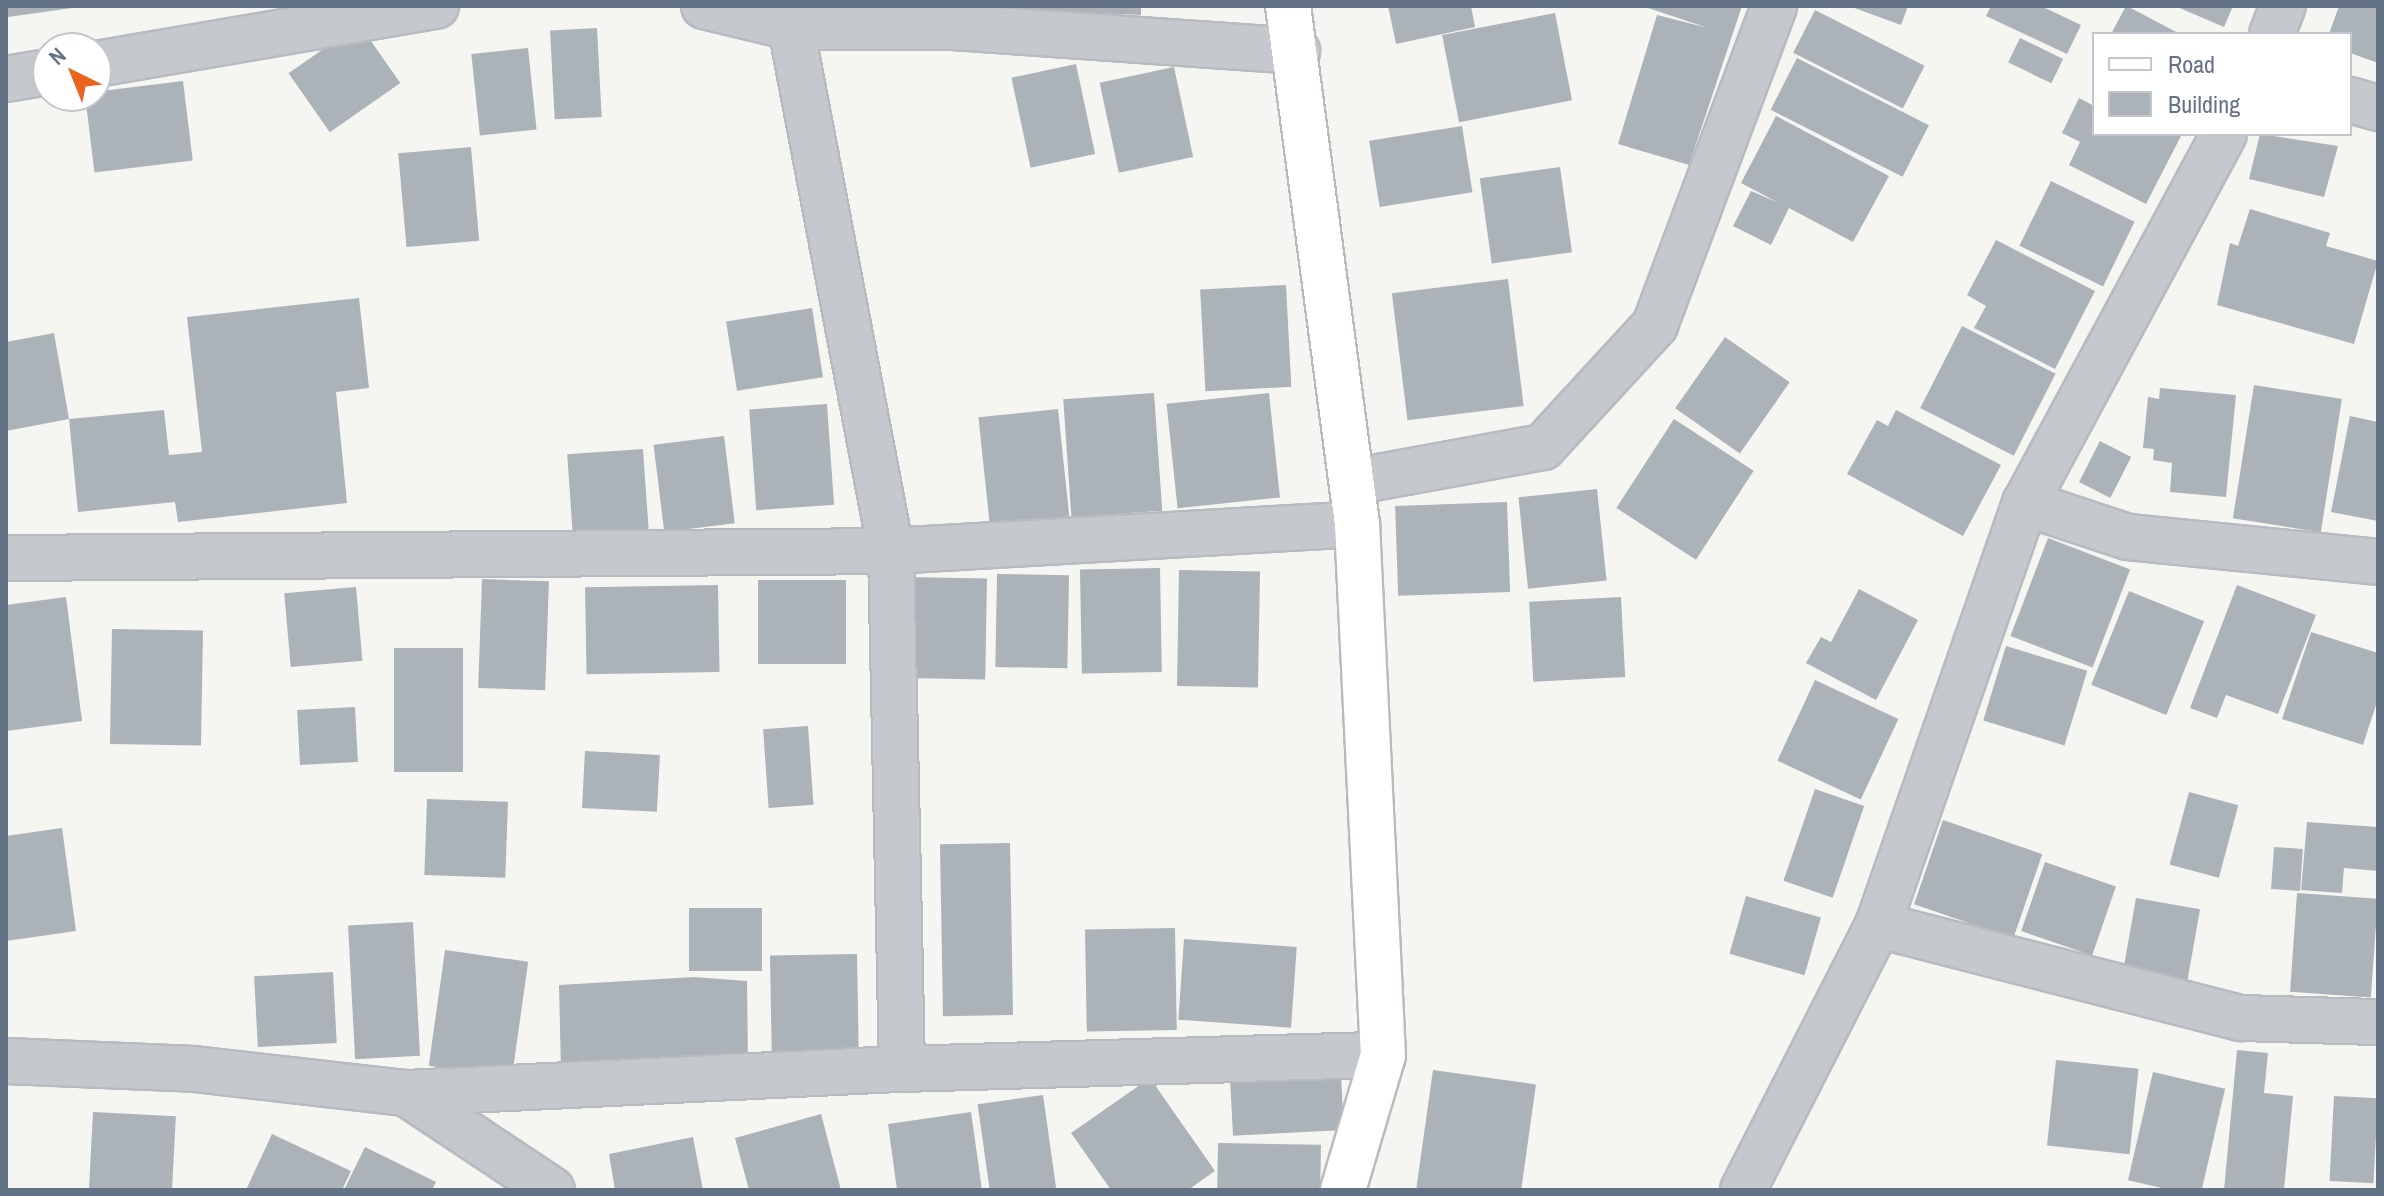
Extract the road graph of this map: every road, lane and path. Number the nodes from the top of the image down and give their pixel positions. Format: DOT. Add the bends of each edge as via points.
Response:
graph roads {
  1 [pos="436,6"];
  2 [pos="704,6"];
  3 [pos="1288,6"];
  4 [pos="1774,6"];
  5 [pos="2283,6"];
  6 [pos="791,27"];
  7 [pos="2273,32"];
  8 [pos="1297,51"];
  9 [pos="112,61"];
  10 [pos="32,75"];
  11 [pos="6,79"];
  12 [pos="2352,101"];
  13 [pos="2378,108"];
  14 [pos="2223,136"];
  15 [pos="1355,503"];
  16 [pos="2025,503"];
  17 [pos="891,551"];
  18 [pos="6,558"];
  19 [pos="2378,562"];
  20 [pos="1878,925"];
  21 [pos="2378,1022"];
  22 [pos="1383,1055"];
  23 [pos="6,1061"];
  24 [pos="902,1069"];
  25 [pos="406,1093"];
  26 [pos="552,1190"];
  27 [pos="1345,1190"];
  28 [pos="1743,1190"];
  1 -- 9 [label="street"];
  2 -- 6 [label="street"];
  3 -- 8 [label="street"];
  4 -- 15 [label="street" via="1655,325 1543,447"];
  5 -- 7 [label="street"];
  6 -- 8 [label="street" via="954,27"];
  6 -- 17 [label="street"];
  8 -- 15 [label="street"];
  10 -- 11 [label="street"];
  12 -- 13 [label="street"];
  14 -- 16 [label="street"];
  15 -- 17 [label="street"];
  15 -- 22 [label="street"];
  16 -- 19 [label="street" via="2128,537"];
  16 -- 20 [label="street"];
  17 -- 18 [label="street"];
  17 -- 24 [label="street"];
  20 -- 21 [label="street" via="2241,1018"];
  20 -- 28 [label="street"];
  22 -- 24 [label="street"];
  22 -- 27 [label="street"];
  23 -- 25 [label="street" via="194,1069"];
  24 -- 25 [label="street"];
  25 -- 26 [label="street"];
}
